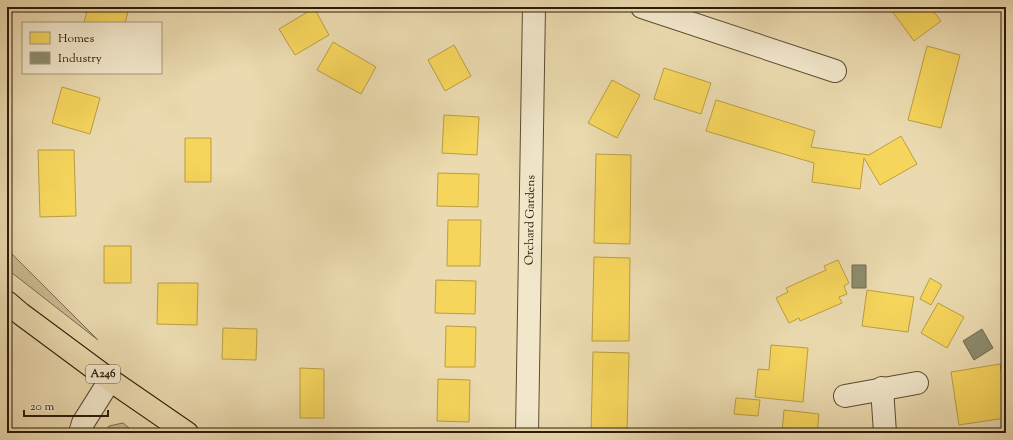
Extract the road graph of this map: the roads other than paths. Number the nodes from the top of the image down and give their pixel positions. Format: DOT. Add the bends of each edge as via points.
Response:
graph roads {
  1 [pos="534,7"];
  2 [pos="642,7"];
  3 [pos="835,72"];
  4 [pos="7,302"];
  5 [pos="110,380"];
  6 [pos="917,382"];
  7 [pos="882,388"];
  8 [pos="846,396"];
  9 [pos="80,433"];
  10 [pos="187,433"];
  11 [pos="527,433"];
  12 [pos="886,433"];
  1 -- 11 [label="street, Orchard Gardens"];
  2 -- 3 [label="street"];
  4 -- 5 [label="main road, A246"];
  5 -- 9 [label="street"];
  5 -- 10 [label="main road, A246"];
  6 -- 7 [label="street"];
  7 -- 8 [label="street"];
  7 -- 12 [label="street"];
}
